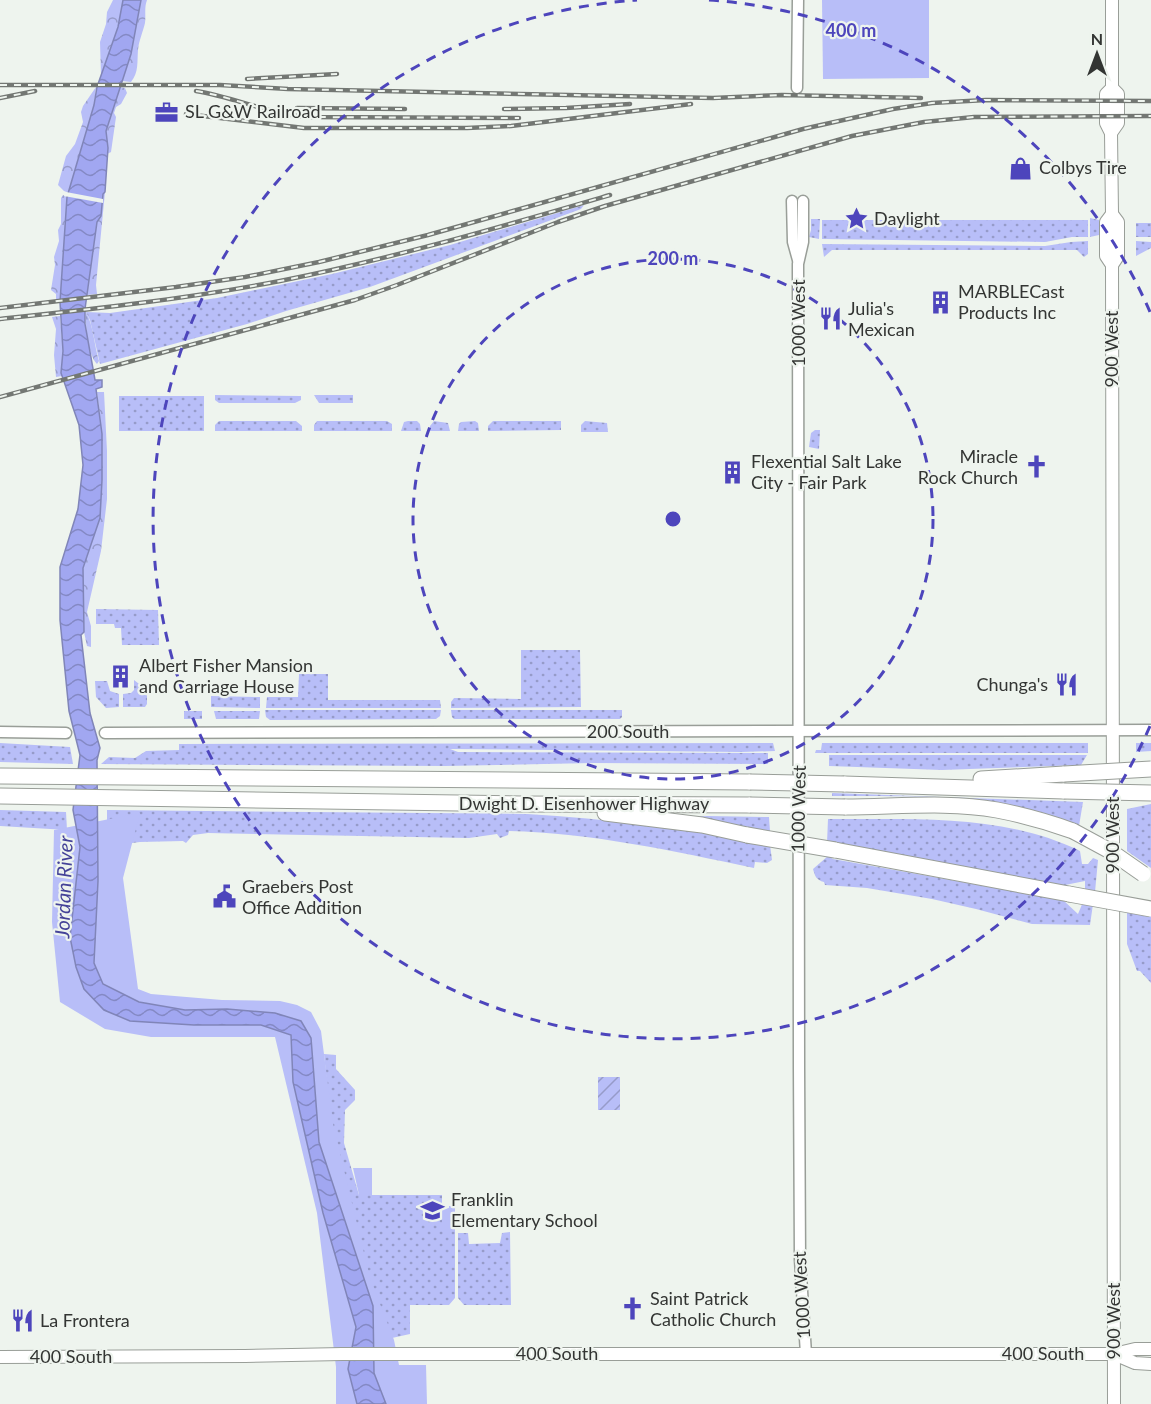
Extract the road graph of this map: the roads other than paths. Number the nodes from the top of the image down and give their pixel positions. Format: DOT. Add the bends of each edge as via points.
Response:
graph roads {
  1 [pos="798,0"];
  2 [pos="1112,0"];
  3 [pos="797,88"];
  4 [pos="798,201"];
  5 [pos="1112,730"];
  6 [pos="1151,730"];
  7 [pos="0,732"];
  8 [pos="800,732"];
  9 [pos="66,733"];
  10 [pos="105,733"];
  11 [pos="1151,769"];
  12 [pos="0,776"];
  13 [pos="894,785"];
  14 [pos="1151,793"];
  15 [pos="0,796"];
  16 [pos="521,804"];
  17 [pos="1147,878"];
  18 [pos="1151,909"];
  19 [pos="1151,1349"];
  20 [pos="806,1354"];
  21 [pos="1114,1354"];
  22 [pos="0,1357"];
  23 [pos="1151,1364"];
  24 [pos="1114,1404"];
  1 -- 3 [label="street"];
  2 -- 5 [label="main road, 900 West" via="1112,88 1118,94 1118,123 1111,133 1112,214 1118,222 1118,256 1112,265"];
  4 -- 8 [label="street, 1000 West" via="803,242 798,264"];
  5 -- 6 [label="street, 200 South"];
  5 -- 8 [label="street, 200 South"];
  5 -- 21 [label="main road, 900 West"];
  7 -- 9 [label="street"];
  8 -- 10 [label="street, 200 South"];
  8 -- 20 [label="street, 1000 West" via="800,1259"];
  11 -- 13 [label="highway, bridge"];
  12 -- 13 [label="highway, Dwight D. Eisenhower Highway, bridge"];
  13 -- 14 [label="highway, Dwight D. Eisenhower Highway, bridge"];
  15 -- 16 [label="highway, Dwight D. Eisenhower Highway"];
  16 -- 17 [label="highway, Dwight D. Eisenhower Highway, bridge" via="960,806 996,810 1073,831"];
  16 -- 18 [label="highway, bridge" via="702,825"];
  19 -- 21 [label="main road, 400 South"];
  20 -- 21 [label="main road, 400 South"];
  20 -- 22 [label="main road, 400 South"];
  21 -- 23 [label="main road, 400 South" via="1135,1363"];
  21 -- 24 [label="main road, 900 West"];
}
